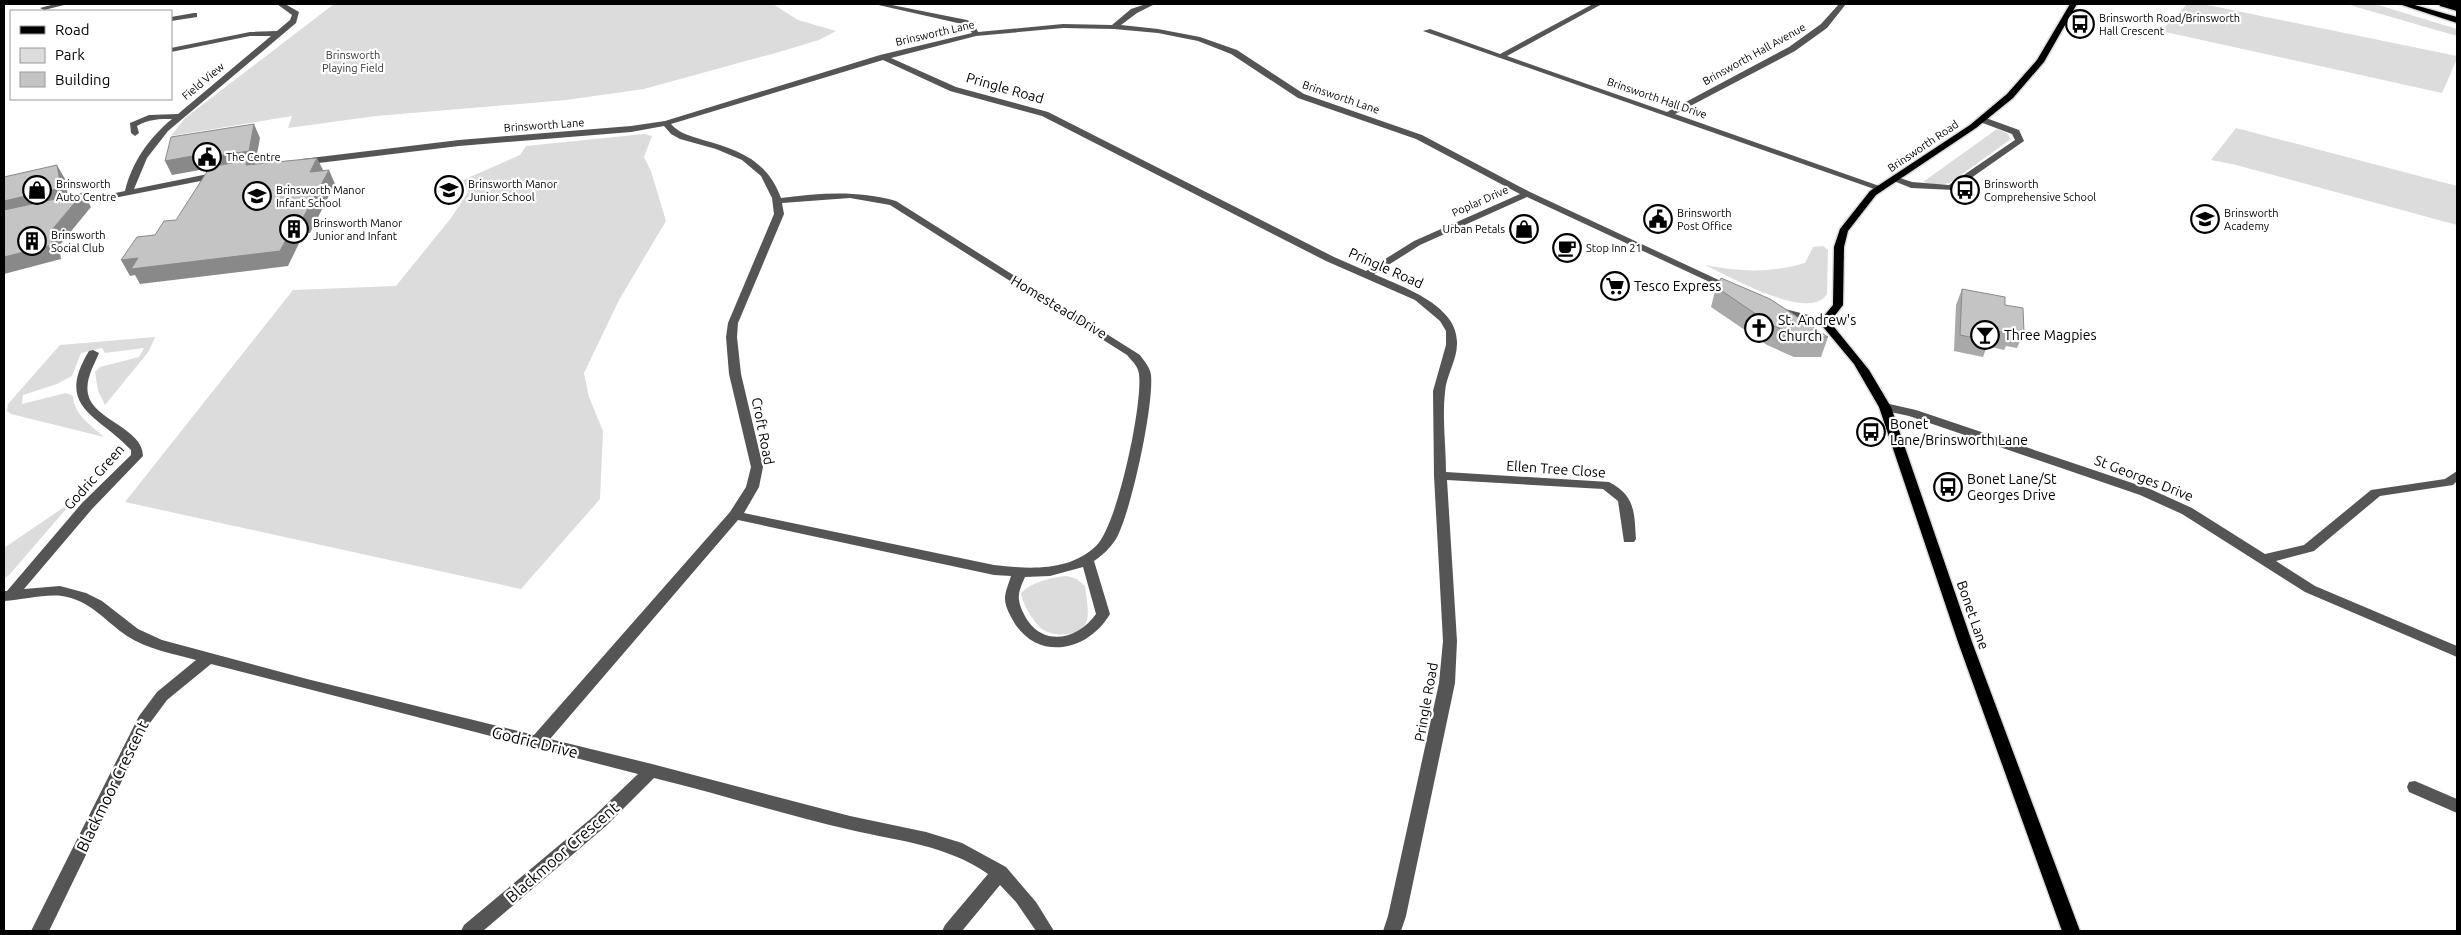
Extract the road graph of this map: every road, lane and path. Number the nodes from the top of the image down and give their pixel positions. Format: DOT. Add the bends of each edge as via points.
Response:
graph roads {
  1 [pos="64,4"];
  2 [pos="280,4"];
  3 [pos="878,4"];
  4 [pos="1152,4"];
  5 [pos="1598,4"];
  6 [pos="1843,4"];
  7 [pos="2073,4"];
  8 [pos="2403,4"];
  9 [pos="2443,4"];
  10 [pos="44,8"];
  11 [pos="2457,8"];
  12 [pos="194,15"];
  13 [pos="172,19"];
  14 [pos="2457,20"];
  15 [pos="1114,27"];
  16 [pos="1428,31"];
  17 [pos="279,33"];
  18 [pos="976,34"];
  19 [pos="172,50"];
  20 [pos="1502,56"];
  21 [pos="883,57"];
  22 [pos="1669,114"];
  23 [pos="180,116"];
  24 [pos="1983,120"];
  25 [pos="666,122"];
  26 [pos="135,133"];
  27 [pos="291,163"];
  28 [pos="229,173"];
  29 [pos="1894,179"];
  30 [pos="1880,188"];
  31 [pos="129,192"];
  32 [pos="1527,194"];
  33 [pos="778,201"];
  34 [pos="62,207"];
  35 [pos="1366,275"];
  36 [pos="1740,292"];
  37 [pos="1768,305"];
  38 [pos="1824,322"];
  39 [pos="93,353"];
  40 [pos="1885,407"];
  41 [pos="2457,475"];
  42 [pos="1440,476"];
  43 [pos="735,515"];
  44 [pos="1629,539"];
  45 [pos="2265,559"];
  46 [pos="1087,560"];
  47 [pos="1020,574"];
  48 [pos="7,596"];
  49 [pos="2457,652"];
  50 [pos="208,659"];
  51 [pos="537,742"];
  52 [pos="652,770"];
  53 [pos="2415,787"];
  54 [pos="2457,806"];
  55 [pos="1000,872"];
  56 [pos="40,931"];
  57 [pos="470,931"];
  58 [pos="951,931"];
  59 [pos="1045,931"];
  60 [pos="1392,931"];
  61 [pos="2071,931"];
  1 -- 10 [label="street"];
  2 -- 17 [label="street, Field View" via="296,14"];
  3 -- 18 [label="street" via="964,22"];
  4 -- 15 [label="street" via="1134,10"];
  5 -- 20 [label="street"];
  6 -- 22 [label="street, Brinsworth Hall Avenue" via="1824,26 1792,49"];
  7 -- 24 [label="main road, Brinsworth Road" via="2062,27 2028,78"];
  8 -- 14 [label="highway"];
  9 -- 11 [label="highway"];
  12 -- 13 [label="street"];
  15 -- 18 [label="street, Brinsworth Lane" via="1040,27"];
  15 -- 32 [label="street, Brinsworth Lane" via="1158,31 1217,45 1248,60 1301,96 1419,138"];
  16 -- 20 [label="street, Brinsworth Hall Drive"];
  17 -- 19 [label="street" via="250,34"];
  17 -- 23 [label="street, Field View"];
  18 -- 21 [label="street, Brinsworth Lane"];
  20 -- 22 [label="street, Brinsworth Hall Drive"];
  21 -- 25 [label="street, Brinsworth Lane"];
  21 -- 35 [label="street, Pringle Road" via="953,89 1044,114"];
  22 -- 30 [label="street, Brinsworth Hall Drive"];
  23 -- 26 [label="street" via="136,122 132,125"];
  23 -- 31 [label="street, Field View" via="150,145 133,173"];
  24 -- 29 [label="main road, Brinsworth Road"];
  24 -- 29 [label="street" via="2016,132 2020,140 1951,188 1911,185"];
  25 -- 27 [label="street, Brinsworth Lane" via="631,129 459,143"];
  25 -- 33 [label="street" via="680,136 718,146 751,161 769,178"];
  28 -- 31 [label="street"];
  29 -- 30 [label="main road, Brinsworth Road"];
  30 -- 38 [label="main road, Brinsworth Road" via="1843,231 1839,247 1838,305"];
  31 -- 34 [label="street"];
  32 -- 35 [label="street, Poplar Drive" via="1417,243"];
  32 -- 36 [label="street, Brinsworth Lane"];
  33 -- 43 [label="street, Croft Road" via="779,214 730,335 757,467 748,498"];
  33 -- 46 [label="street, Homestead Drive" via="844,195 893,203 1112,340 1139,361 1145,372 1144,409 1118,516 1110,538"];
  35 -- 42 [label="street, Pringle Road" via="1419,298 1444,319 1450,331 1452,345 1439,391"];
  37 -- 38 [label="street"];
  38 -- 40 [label="main road, Bonet Lane" via="1854,355"];
  39 -- 48 [label="street, Godric Green" via="83,378 82,395 93,412 137,449 137,456 87,506"];
  40 -- 45 [label="street, St Georges Drive" via="1912,413 2145,492 2187,510"];
  40 -- 61 [label="main road, Bonet Lane" via="1965,642"];
  41 -- 45 [label="street" via="2449,482 2376,493 2309,548"];
  42 -- 44 [label="street, Ellen Tree Close" via="1605,485 1625,498"];
  42 -- 60 [label="street, Pringle Road" via="1450,642 1447,683 1398,916"];
  43 -- 47 [label="street, Homestead Drive"];
  43 -- 51 [label="street, Croft Road"];
  45 -- 49 [label="street, St Georges Drive" via="2310,589"];
  46 -- 47 [label="street, Homestead Drive" via="1044,572"];
  46 -- 47 [label="street" via="1103,614 1096,627 1080,638 1063,643 1044,641 1028,632 1021,622 1012,596"];
  48 -- 50 [label="street, Godric Drive" via="60,592 81,596 97,604 133,633 157,644"];
  50 -- 51 [label="street, Godric Drive"];
  50 -- 56 [label="street, Blackmoor Crescent" via="162,696 144,720"];
  51 -- 52 [label="street, Godric Drive"];
  52 -- 55 [label="street, Godric Drive" via="929,840 969,854"];
  52 -- 57 [label="street, Blackmoor Crescent" via="600,821"];
  53 -- 54 [label="street"];
  55 -- 58 [label="street"];
  55 -- 59 [label="street, Godric Drive" via="1024,897"];
}
